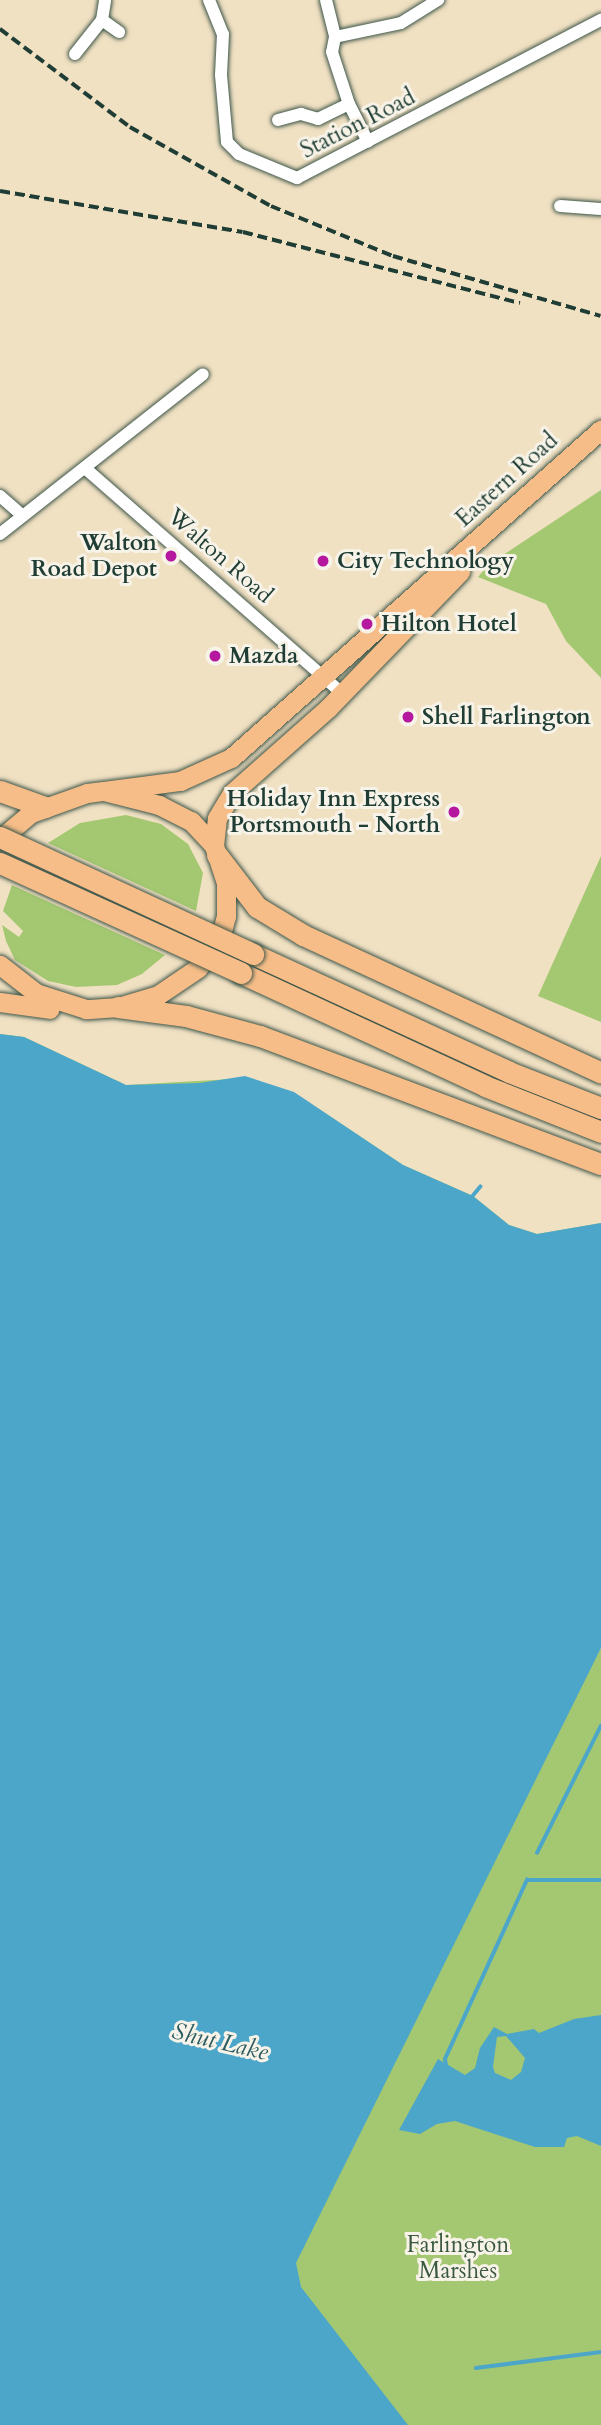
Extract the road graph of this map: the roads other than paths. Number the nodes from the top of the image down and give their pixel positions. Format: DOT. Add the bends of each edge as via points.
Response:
graph roads {
  1 [pos="105,0"];
  2 [pos="209,0"];
  3 [pos="326,0"];
  4 [pos="438,0"];
  5 [pos="102,20"];
  6 [pos="601,20"];
  7 [pos="119,32"];
  8 [pos="335,37"];
  9 [pos="75,54"];
  10 [pos="349,104"];
  11 [pos="278,120"];
  12 [pos="368,142"];
  13 [pos="561,205"];
  14 [pos="601,209"];
  15 [pos="203,374"];
  16 [pos="601,429"];
  17 [pos="601,445"];
  18 [pos="86,469"];
  19 [pos="0,496"];
  20 [pos="23,516"];
  21 [pos="0,534"];
  22 [pos="326,676"];
  23 [pos="342,692"];
  24 [pos="0,791"];
  25 [pos="104,792"];
  26 [pos="45,807"];
  27 [pos="0,838"];
  28 [pos="216,851"];
  29 [pos="0,863"];
  30 [pos="0,965"];
  31 [pos="0,1002"];
  32 [pos="118,1007"];
  33 [pos="86,1009"];
  34 [pos="601,1073"];
  35 [pos="601,1108"];
  36 [pos="601,1132"];
  37 [pos="601,1164"];
  1 -- 5 [label="street"];
  2 -- 12 [label="street, Station Road" via="223,34 226,136 239,154 297,178"];
  3 -- 8 [label="street"];
  4 -- 8 [label="street" via="401,23"];
  5 -- 7 [label="street"];
  5 -- 9 [label="street"];
  6 -- 12 [label="street, Station Road"];
  8 -- 10 [label="street" via="332,52"];
  10 -- 11 [label="street" via="318,119 301,114"];
  10 -- 12 [label="street"];
  13 -- 14 [label="street"];
  15 -- 18 [label="street"];
  16 -- 22 [label="main road, Eastern Road"];
  17 -- 23 [label="main road, Eastern Road" via="442,588"];
  18 -- 20 [label="street"];
  18 -- 22 [label="street, Walton Road"];
  19 -- 20 [label="street"];
  20 -- 21 [label="street"];
  22 -- 23 [label="street, Walton Road"];
  22 -- 25 [label="main road, Eastern Road" via="216,766 180,781"];
  23 -- 28 [label="main road, Eastern Road" via="232,793 217,818"];
  24 -- 26 [label="highway"];
  25 -- 26 [label="main road, Eastern Road"];
  25 -- 28 [label="main road" via="181,814"];
  26 -- 27 [label="main road"];
  27 -- 35 [label="highway, bridge" via="509,1072"];
  28 -- 32 [label="main road" via="226,883 226,916 214,951 168,990"];
  28 -- 34 [label="highway" via="257,908 303,935"];
  29 -- 36 [label="highway, bridge" via="485,1086"];
  30 -- 33 [label="main road" via="36,993"];
  31 -- 33 [label="main road"];
  32 -- 33 [label="main road"];
  32 -- 37 [label="highway" via="178,1014 260,1036"];
}
